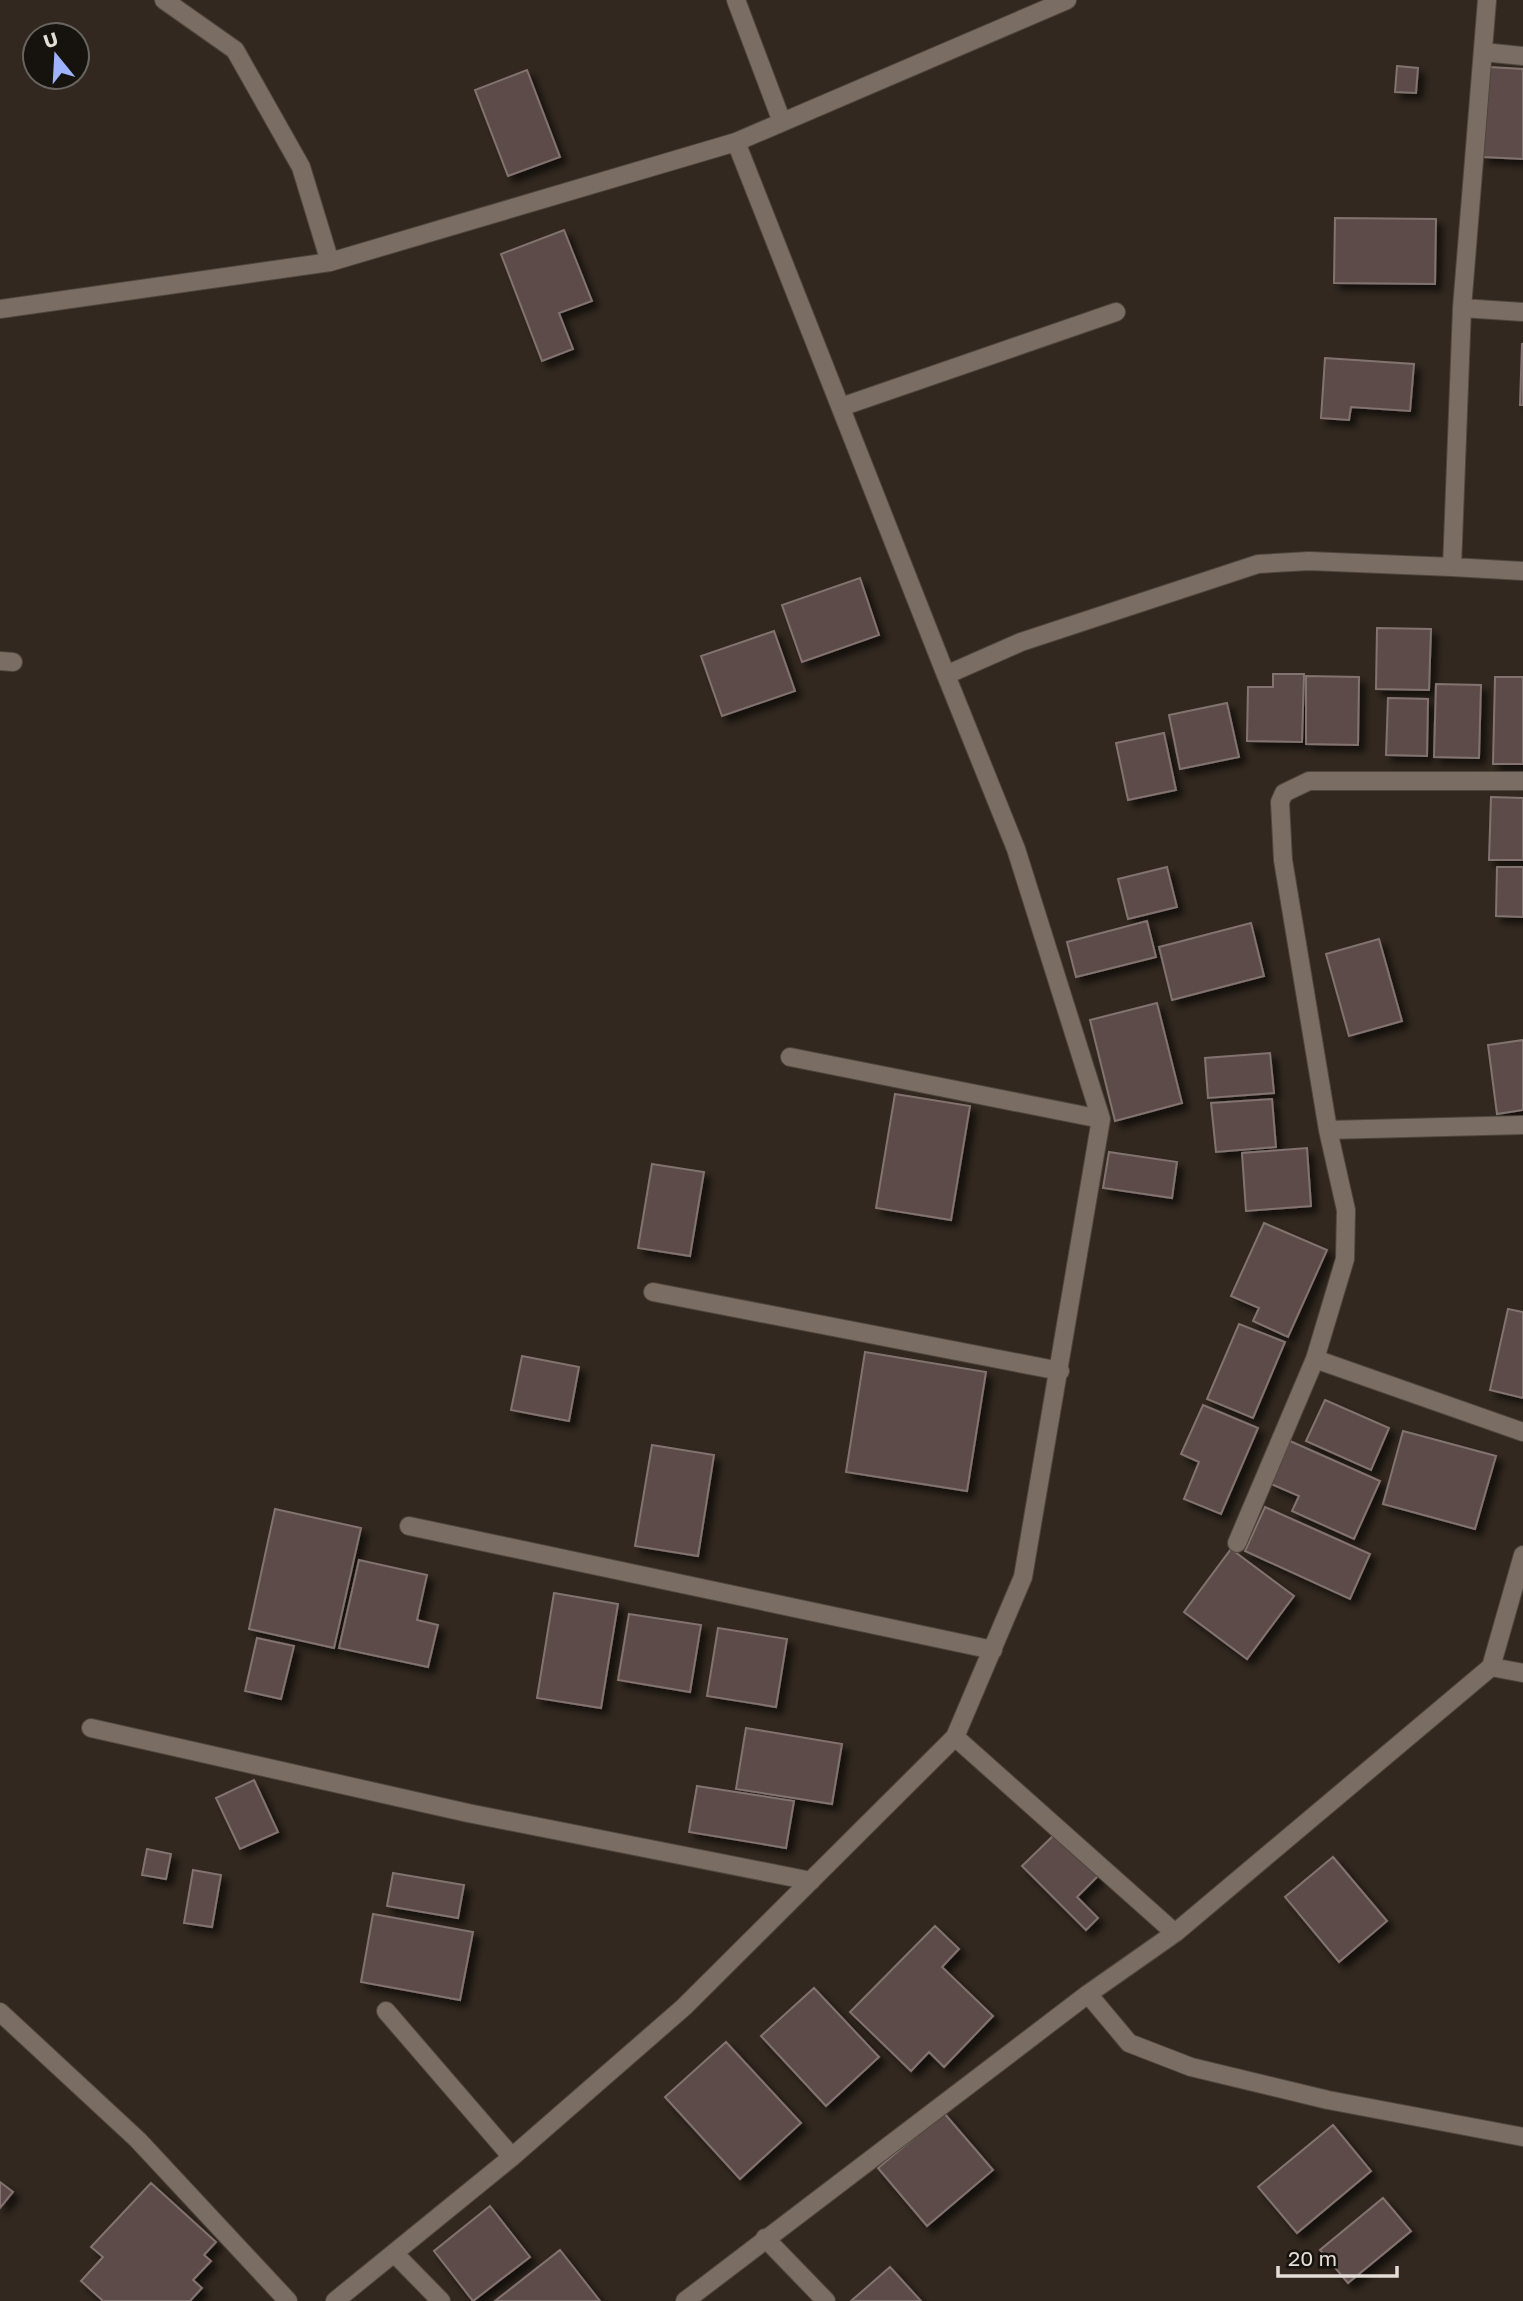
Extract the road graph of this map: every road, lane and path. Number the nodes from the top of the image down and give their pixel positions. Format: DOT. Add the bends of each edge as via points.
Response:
graph roads {
  1 [pos="164,0"];
  2 [pos="736,0"];
  3 [pos="1067,0"];
  4 [pos="1487,0"];
  5 [pos="1483,52"];
  6 [pos="1523,56"];
  7 [pos="782,122"];
  8 [pos="736,142"];
  9 [pos="330,262"];
  10 [pos="1462,308"];
  11 [pos="0,309"];
  12 [pos="1116,312"];
  13 [pos="1523,312"];
  14 [pos="841,407"];
  15 [pos="1452,567"];
  16 [pos="1523,570"];
  17 [pos="946,675"];
  18 [pos="1523,781"];
  19 [pos="790,1057"];
  20 [pos="1101,1119"];
  21 [pos="1523,1125"];
  22 [pos="1328,1130"];
  23 [pos="653,1292"];
  24 [pos="1315,1359"];
  25 [pos="1060,1371"];
  26 [pos="1523,1432"];
  27 [pos="409,1526"];
  28 [pos="1237,1544"];
  29 [pos="1523,1555"];
  30 [pos="993,1650"];
  31 [pos="1491,1667"];
  32 [pos="1523,1674"];
  33 [pos="91,1728"];
  34 [pos="955,1737"];
  35 [pos="811,1881"];
  36 [pos="1175,1933"];
  37 [pos="1088,1994"];
  38 [pos="386,2011"];
  39 [pos="0,2012"];
  40 [pos="1523,2137"];
  41 [pos="512,2157"];
  42 [pos="765,2238"];
  43 [pos="395,2254"];
  44 [pos="288,2301"];
  45 [pos="335,2301"];
  46 [pos="441,2301"];
  47 [pos="685,2301"];
  48 [pos="826,2301"];
  1 -- 9 [label="street" via="235,50 301,167"];
  2 -- 7 [label="street"];
  3 -- 7 [label="street"];
  4 -- 5 [label="street"];
  5 -- 6 [label="street"];
  5 -- 10 [label="street"];
  7 -- 8 [label="street"];
  8 -- 9 [label="street"];
  8 -- 14 [label="street"];
  9 -- 11 [label="street"];
  10 -- 13 [label="street"];
  10 -- 15 [label="street"];
  12 -- 14 [label="street"];
  14 -- 17 [label="street"];
  15 -- 16 [label="street"];
  15 -- 17 [label="street" via="1309,561 1258,564 1021,642"];
  17 -- 20 [label="street" via="1016,849"];
  18 -- 22 [label="street" via="1309,781 1284,793 1280,802 1283,860"];
  19 -- 20 [label="street"];
  20 -- 25 [label="street"];
  21 -- 22 [label="street"];
  22 -- 24 [label="street" via="1346,1210 1345,1259"];
  23 -- 25 [label="street"];
  24 -- 26 [label="street"];
  24 -- 28 [label="street"];
  25 -- 30 [label="street" via="1023,1577"];
  27 -- 30 [label="street"];
  29 -- 31 [label="street"];
  30 -- 34 [label="street"];
  31 -- 32 [label="street"];
  31 -- 36 [label="street"];
  33 -- 35 [label="street" via="468,1813"];
  34 -- 35 [label="street"];
  34 -- 36 [label="street"];
  35 -- 41 [label="street" via="684,2007"];
  36 -- 37 [label="street"];
  37 -- 40 [label="street" via="1129,2043 1191,2067 1328,2100"];
  37 -- 42 [label="street"];
  38 -- 41 [label="street"];
  39 -- 44 [label="street" via="138,2140"];
  41 -- 43 [label="street"];
  42 -- 47 [label="street"];
  42 -- 48 [label="street"];
  43 -- 45 [label="street"];
  43 -- 46 [label="street"];
}
